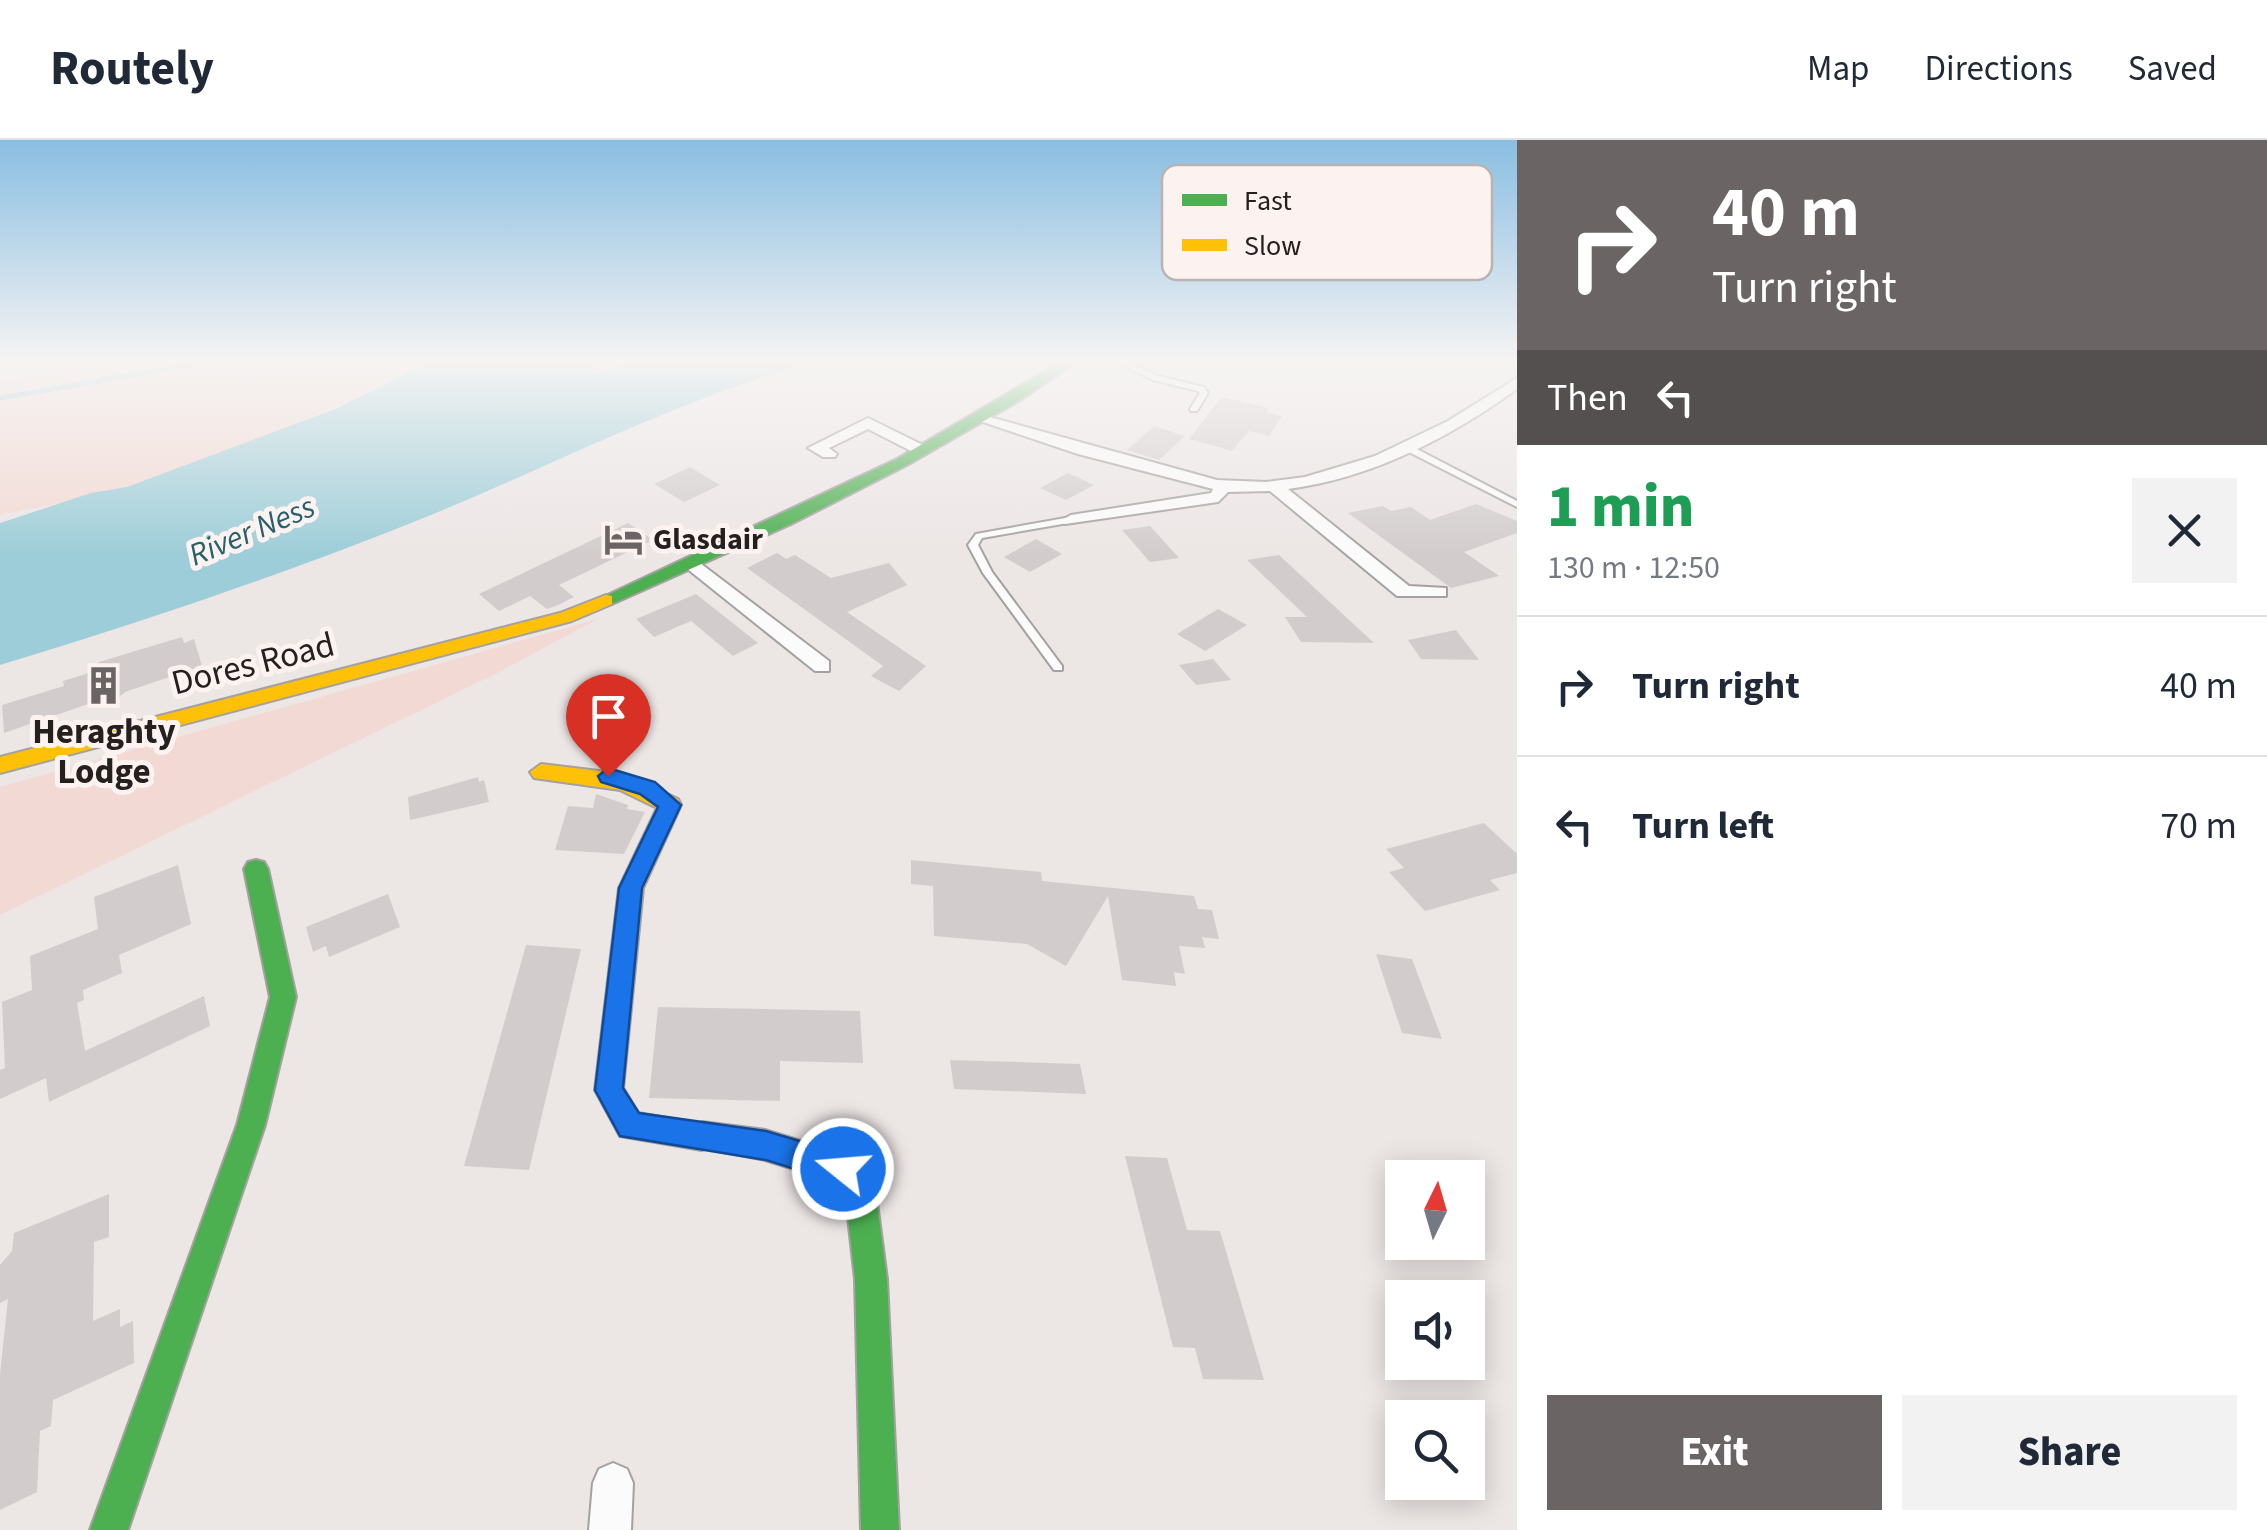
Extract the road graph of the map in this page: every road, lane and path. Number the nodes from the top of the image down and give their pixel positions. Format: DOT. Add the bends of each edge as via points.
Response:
graph roads {
  1 [pos="860,427"];
  2 [pos="876,427"];
  3 [pos="971,427"];
  4 [pos="1006,427"];
  5 [pos="1446,427"];
  6 [pos="1406,447"];
  7 [pos="923,451"];
  8 [pos="828,454"];
  9 [pos="1274,486"];
  10 [pos="1222,487"];
  11 [pos="1517,504"];
  12 [pos="1071,520"];
  13 [pos="692,563"];
  14 [pos="1439,592"];
  15 [pos="822,666"];
  16 [pos="1058,668"];
  17 [pos="0,765"];
  18 [pos="541,772"];
  19 [pos="256,869"];
  20 [pos="613,1483"];
  21 [pos="109,1530"];
  22 [pos="610,1530"];
  23 [pos="880,1530"];
  1 -- 8 [label="street" via="816,448"];
  2 -- 7 [label="street"];
  3 -- 7 [label="main road, Dores Road"];
  4 -- 10 [label="street"];
  5 -- 6 [label="street"];
  6 -- 9 [label="street"];
  6 -- 11 [label="lane"];
  7 -- 13 [label="main road, Dores Road"];
  9 -- 10 [label="street"];
  9 -- 14 [label="street" via="1404,592"];
  10 -- 12 [label="street" via="1218,497"];
  12 -- 16 [label="lane" via="980,536 974,545"];
  13 -- 15 [label="street"];
  13 -- 17 [label="main road, Dores Road" via="522,631"];
  18 -- 23 [label="main road" via="608,776 648,788 670,805 630,888 609,1090 630,1126 766,1145 843,1169 861,1195 872,1279"];
  19 -- 21 [label="main road" via="283,997 252,1125"];
  20 -- 22 [label="street"];
}
